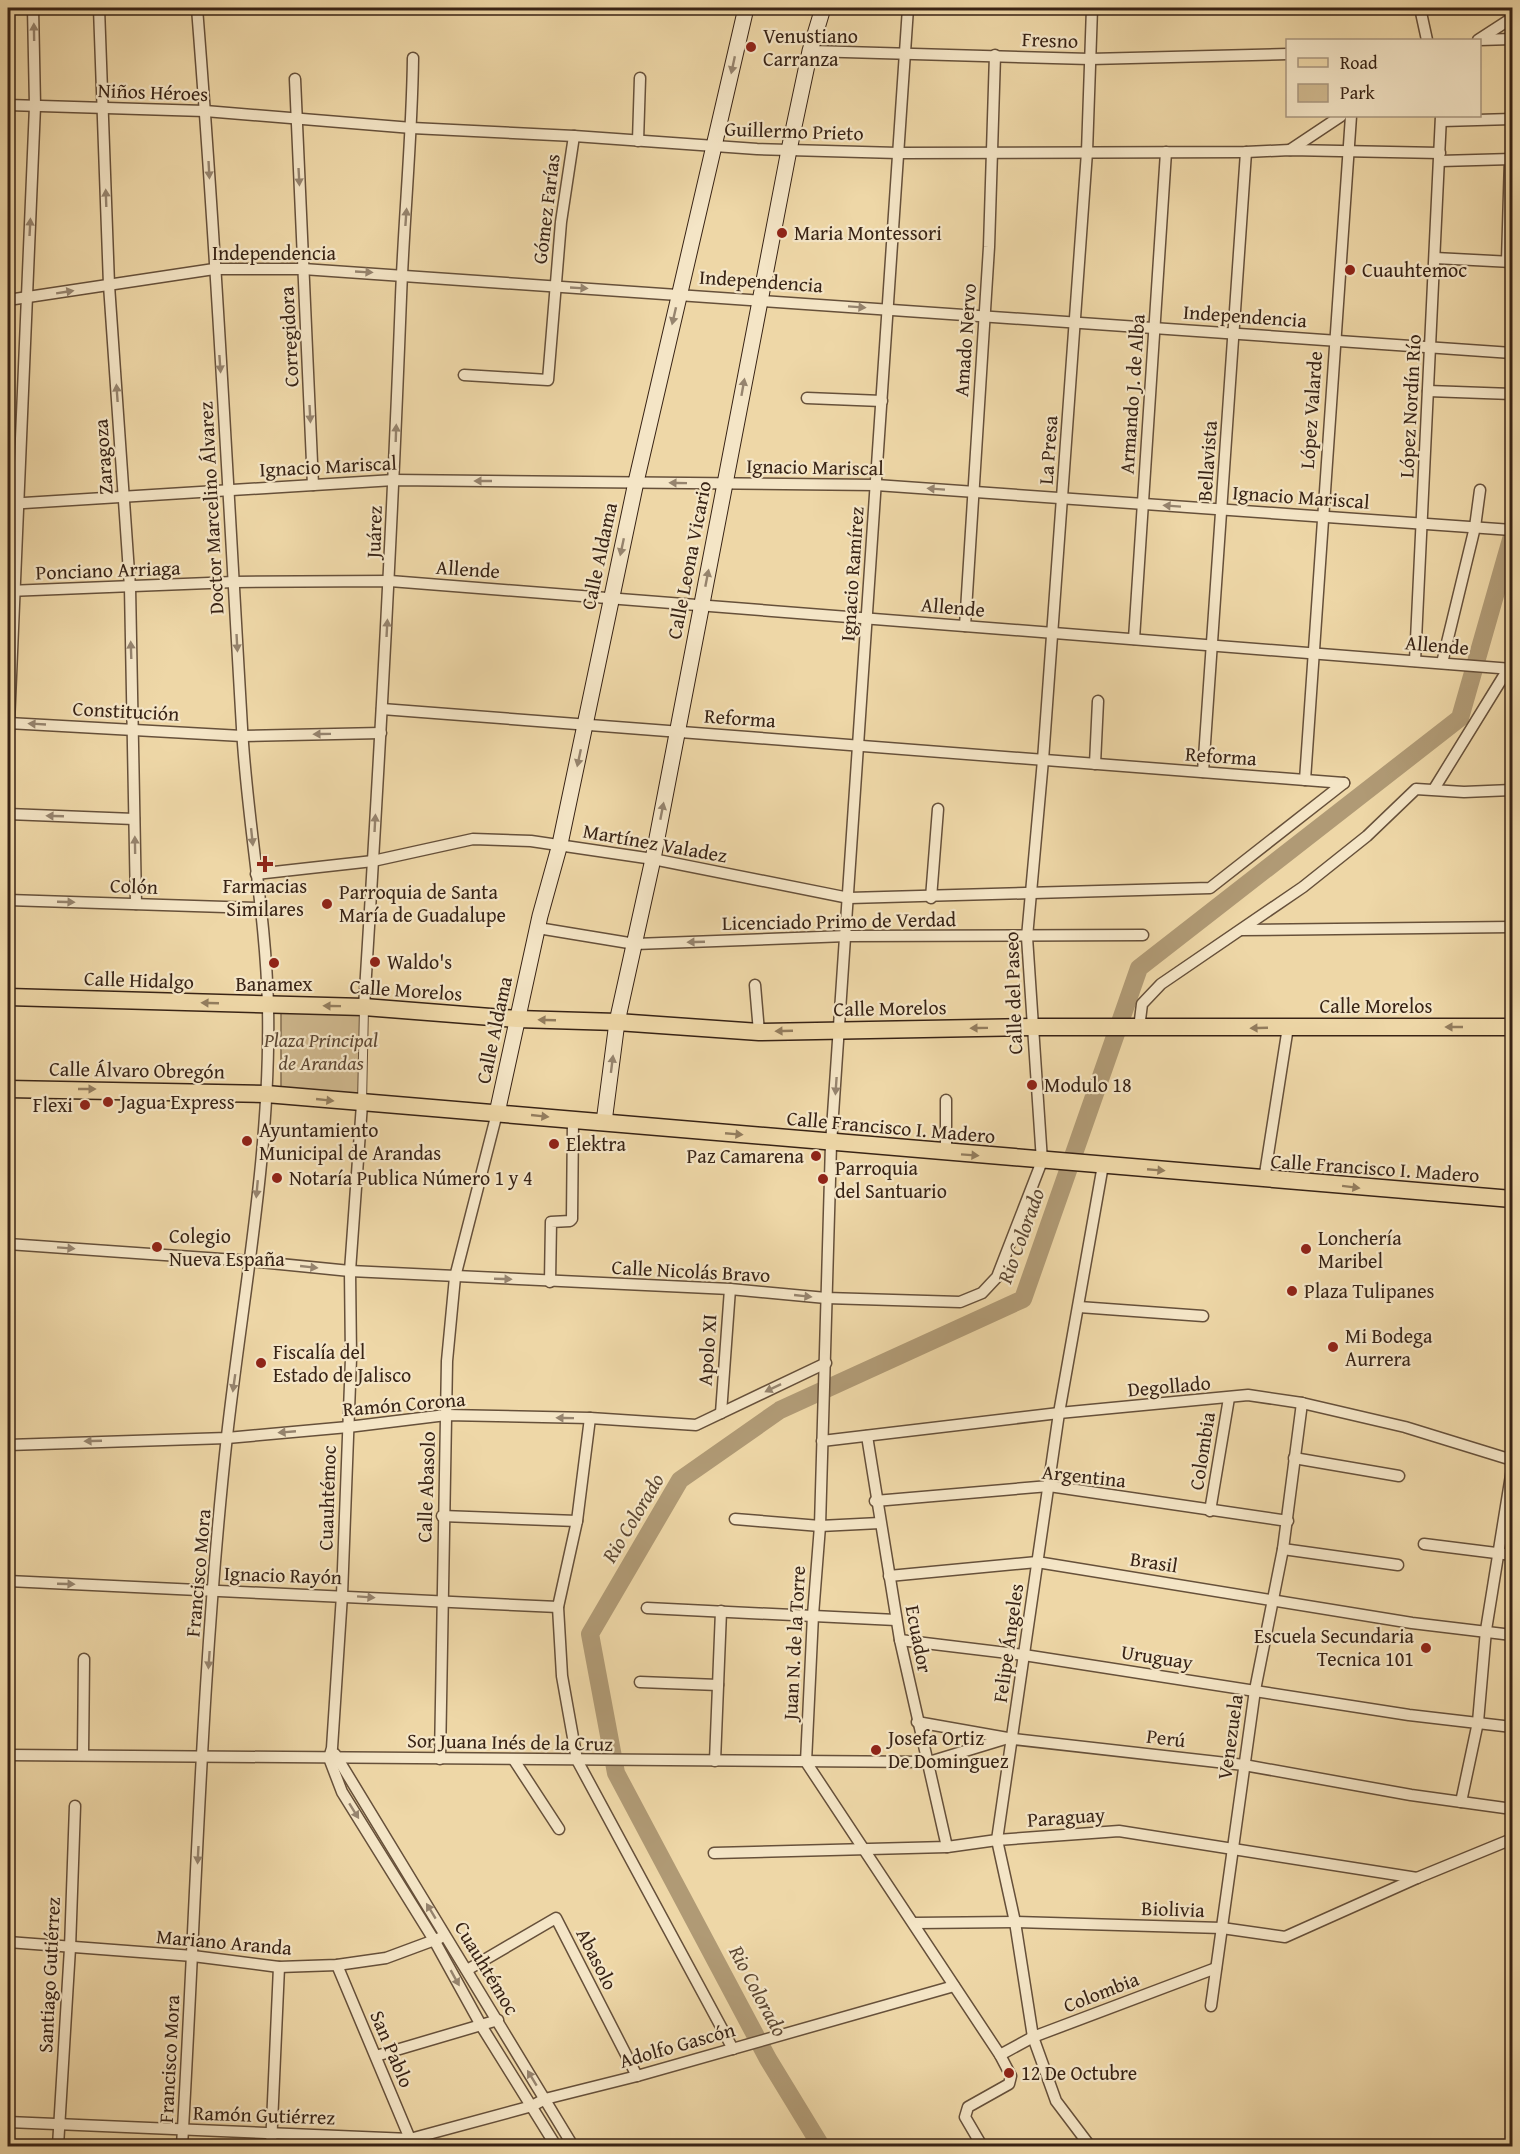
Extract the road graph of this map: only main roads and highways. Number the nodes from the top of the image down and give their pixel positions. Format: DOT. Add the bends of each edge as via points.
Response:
graph roads {
  1 [pos="746,8"];
  2 [pos="823,8"];
  3 [pos="8,997"];
  4 [pos="268,1005"];
  5 [pos="518,1019"];
  6 [pos="617,1022"];
  7 [pos="1512,1027"];
  8 [pos="8,1089"];
  9 [pos="266,1094"];
  10 [pos="497,1113"];
  11 [pos="604,1122"];
  12 [pos="1512,1199"];
  1 -- 5 [label="main road, Calle Aldama, one-way" via="636,482 560,844"];
  6 -- 2 [label="main road, Calle Leona Vicario, one-way" via="653,859 789,150"];
  4 -- 3 [label="main road, Calle Hidalgo, one-way"];
  5 -- 4 [label="main road, Calle Morelos, one-way" via="364,1007"];
  6 -- 5 [label="main road, Calle Morelos, one-way"];
  5 -- 10 [label="main road, Calle Aldama"];
  7 -- 6 [label="main road, Calle Morelos, one-way" via="1032,1027 759,1032"];
  11 -- 6 [label="main road, Calle Leona Vicario, one-way"];
  8 -- 9 [label="main road, Calle Álvaro Obregón, one-way"];
  9 -- 10 [label="main road, Calle Francisco I. Madero, one-way"];
  10 -- 11 [label="main road, Calle Francisco I. Madero, one-way"];
  11 -- 12 [label="main road, Calle Francisco I. Madero, one-way"];
}
